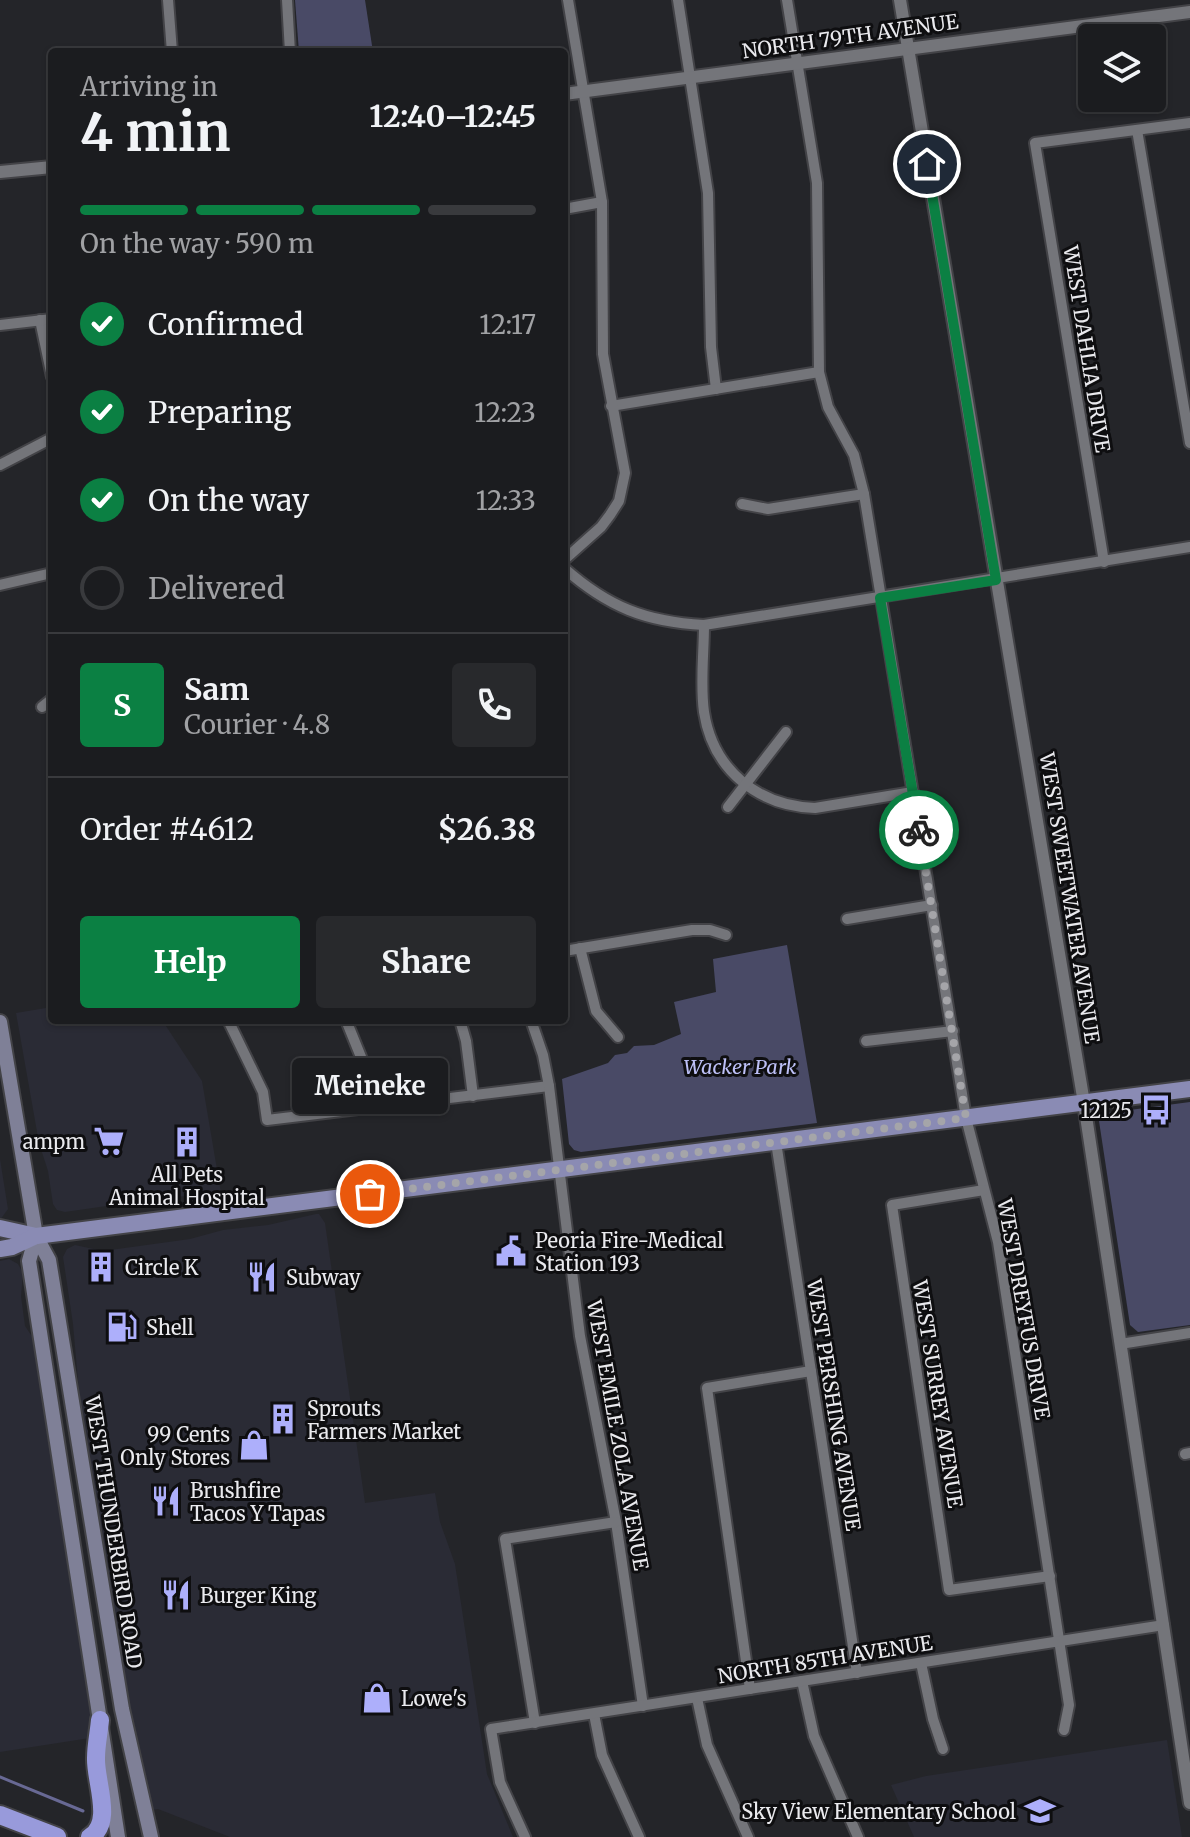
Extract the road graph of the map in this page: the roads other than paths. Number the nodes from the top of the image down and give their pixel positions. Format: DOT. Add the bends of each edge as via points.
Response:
graph roads {
  1 [pos="168,0"];
  2 [pos="287,0"];
  3 [pos="568,0"];
  4 [pos="678,0"];
  5 [pos="787,0"];
  6 [pos="900,0"];
  7 [pos="1190,12"];
  8 [pos="172,48"];
  9 [pos="290,48"];
  10 [pos="908,49"];
  11 [pos="798,63"];
  12 [pos="691,77"];
  13 [pos="583,90"];
  14 [pos="568,93"];
  15 [pos="1190,123"];
  16 [pos="1137,130"];
  17 [pos="48,167"];
  18 [pos="0,172"];
  19 [pos="602,202"];
  20 [pos="568,208"];
  21 [pos="46,319"];
  22 [pos="0,325"];
  23 [pos="819,372"];
  24 [pos="716,389"];
  25 [pos="611,406"];
  26 [pos="48,440"];
  27 [pos="1190,443"];
  28 [pos="0,465"];
  29 [pos="864,494"];
  30 [pos="742,504"];
  31 [pos="1190,547"];
  32 [pos="568,556"];
  33 [pos="1104,562"];
  34 [pos="568,571"];
  35 [pos="48,574"];
  36 [pos="996,580"];
  37 [pos="0,585"];
  38 [pos="880,598"];
  39 [pos="704,625"];
  40 [pos="48,702"];
  41 [pos="42,707"];
  42 [pos="786,732"];
  43 [pos="745,786"];
  44 [pos="913,792"];
  45 [pos="728,807"];
  46 [pos="932,905"];
  47 [pos="847,919"];
  48 [pos="726,935"];
  49 [pos="580,948"];
  50 [pos="568,950"];
  51 [pos="0,1022"];
  52 [pos="230,1024"];
  53 [pos="348,1024"];
  54 [pos="461,1024"];
  55 [pos="532,1024"];
  56 [pos="953,1031"];
  57 [pos="618,1037"];
  58 [pos="866,1041"];
  59 [pos="549,1086"];
  60 [pos="1190,1089"];
  61 [pos="473,1096"];
  62 [pos="1084,1103"];
  63 [pos="368,1108"];
  64 [pos="966,1118"];
  65 [pos="776,1142"];
  66 [pos="560,1169"];
  67 [pos="984,1190"];
  68 [pos="0,1228"];
  69 [pos="36,1236"];
  70 [pos="0,1249"];
  71 [pos="1190,1333"];
  72 [pos="1120,1344"];
  73 [pos="811,1371"];
  74 [pos="616,1522"];
  75 [pos="1050,1576"];
  76 [pos="1164,1625"];
  77 [pos="1059,1641"];
  78 [pos="921,1663"];
  79 [pos="857,1673"];
  80 [pos="802,1681"];
  81 [pos="750,1689"];
  82 [pos="697,1698"];
  83 [pos="643,1706"];
  84 [pos="594,1714"];
  85 [pos="100,1720"];
  86 [pos="535,1723"];
  87 [pos="1064,1730"];
  88 [pos="943,1749"];
  89 [pos="1187,1761"];
  90 [pos="1190,1803"];
  91 [pos="0,1815"];
  92 [pos="57,1837"];
  93 [pos="90,1837"];
  94 [pos="118,1837"];
  95 [pos="151,1837"];
  96 [pos="525,1837"];
  97 [pos="639,1837"];
  98 [pos="748,1837"];
  99 [pos="858,1837"];
  1 -- 8 [label="street"];
  2 -- 9 [label="street"];
  3 -- 13 [label="street"];
  4 -- 12 [label="street"];
  5 -- 11 [label="street, WEST DREYFUS DRIVE"];
  6 -- 10 [label="street, WEST SWEETWATER AVENUE"];
  7 -- 10 [label="street, NORTH 79TH AVENUE"];
  10 -- 11 [label="street, NORTH 79TH AVENUE"];
  10 -- 36 [label="street, WEST SWEETWATER AVENUE"];
  11 -- 12 [label="street, NORTH 79TH AVENUE"];
  11 -- 23 [label="street, WEST DREYFUS DRIVE" via="817,183"];
  12 -- 13 [label="street, NORTH 79TH AVENUE"];
  12 -- 24 [label="street" via="709,205"];
  13 -- 14 [label="street, NORTH 79TH AVENUE"];
  13 -- 19 [label="street"];
  15 -- 16 [label="street"];
  16 -- 27 [label="street"];
  16 -- 33 [label="street, WEST DAHLIA DRIVE" via="1035,143"];
  17 -- 18 [label="street"];
  19 -- 20 [label="street"];
  19 -- 25 [label="street" via="603,354"];
  21 -- 22 [label="street"];
  23 -- 24 [label="street"];
  23 -- 29 [label="street, WEST DREYFUS DRIVE" via="828,407 854,455"];
  24 -- 25 [label="street"];
  25 -- 32 [label="street" via="624,486 601,527"];
  26 -- 28 [label="street"];
  29 -- 30 [label="street" via="768,509"];
  29 -- 38 [label="street, WEST DREYFUS DRIVE"];
  31 -- 33 [label="street"];
  33 -- 36 [label="street"];
  34 -- 39 [label="street" via="620,607 654,620"];
  35 -- 37 [label="street"];
  36 -- 38 [label="street"];
  36 -- 62 [label="street, WEST SWEETWATER AVENUE"];
  38 -- 39 [label="street"];
  38 -- 44 [label="street, WEST DREYFUS DRIVE"];
  39 -- 43 [label="street" via="707,724 716,753"];
  40 -- 41 [label="street"];
  42 -- 43 [label="street"];
  43 -- 44 [label="street" via="801,807"];
  43 -- 45 [label="street"];
  44 -- 46 [label="street, WEST DREYFUS DRIVE"];
  46 -- 47 [label="street"];
  46 -- 56 [label="street, WEST DREYFUS DRIVE"];
  48 -- 49 [label="street" via="692,930"];
  49 -- 50 [label="street"];
  49 -- 57 [label="street" via="596,1011"];
  51 -- 69 [label="main road, WEST THUNDERBIRD ROAD"];
  52 -- 63 [label="street" via="263,1092 267,1120"];
  53 -- 63 [label="street" via="361,1057"];
  54 -- 61 [label="street"];
  55 -- 59 [label="street, WEST EMILE ZOLA AVENUE"];
  56 -- 58 [label="street"];
  56 -- 64 [label="street, WEST DREYFUS DRIVE"];
  59 -- 61 [label="street"];
  59 -- 66 [label="street, WEST EMILE ZOLA AVENUE"];
  60 -- 62 [label="main road"];
  61 -- 63 [label="street"];
  62 -- 64 [label="main road"];
  62 -- 72 [label="street, WEST SWEETWATER AVENUE"];
  64 -- 65 [label="main road"];
  64 -- 67 [label="street, WEST DREYFUS DRIVE"];
  65 -- 66 [label="main road"];
  65 -- 73 [label="street, WEST PERSHING AVENUE"];
  66 -- 69 [label="main road"];
  66 -- 74 [label="street, WEST EMILE ZOLA AVENUE" via="580,1336"];
  67 -- 75 [label="street, WEST DREYFUS DRIVE" via="998,1242"];
  67 -- 75 [label="street, WEST SURREY AVENUE" via="892,1205 949,1590"];
  68 -- 69 [label="main road"];
  69 -- 70 [label="main road"];
  69 -- 85 [label="main road, WEST THUNDERBIRD ROAD" via="29,1261"];
  69 -- 95 [label="main road, WEST THUNDERBIRD ROAD" via="49,1260 122,1709"];
  71 -- 72 [label="street"];
  72 -- 76 [label="street, WEST SWEETWATER AVENUE"];
  73 -- 79 [label="street, WEST PERSHING AVENUE"];
  73 -- 81 [label="street" via="707,1388"];
  74 -- 83 [label="street, WEST EMILE ZOLA AVENUE"];
  74 -- 86 [label="street" via="505,1539"];
  75 -- 77 [label="street, WEST DREYFUS DRIVE"];
  76 -- 77 [label="street, NORTH 85TH AVENUE"];
  76 -- 89 [label="street, WEST SWEETWATER AVENUE"];
  77 -- 78 [label="street, NORTH 85TH AVENUE"];
  77 -- 87 [label="street, WEST DREYFUS DRIVE" via="1069,1705"];
  78 -- 79 [label="street, NORTH 85TH AVENUE"];
  78 -- 88 [label="street"];
  79 -- 80 [label="street, NORTH 85TH AVENUE"];
  80 -- 81 [label="street, NORTH 85TH AVENUE"];
  80 -- 99 [label="street" via="814,1736"];
  81 -- 82 [label="street, NORTH 85TH AVENUE"];
  82 -- 83 [label="street, NORTH 85TH AVENUE"];
  82 -- 98 [label="street" via="707,1745"];
  83 -- 84 [label="street, NORTH 85TH AVENUE"];
  84 -- 86 [label="street, NORTH 85TH AVENUE"];
  84 -- 97 [label="street" via="602,1755"];
  85 -- 93 [label="highway" via="96,1761 101,1826"];
  85 -- 94 [label="main road, WEST THUNDERBIRD ROAD"];
  86 -- 96 [label="street, NORTH 85TH AVENUE" via="491,1729 500,1782"];
  89 -- 90 [label="street, WEST SWEETWATER AVENUE"];
  91 -- 92 [label="highway"];
}
